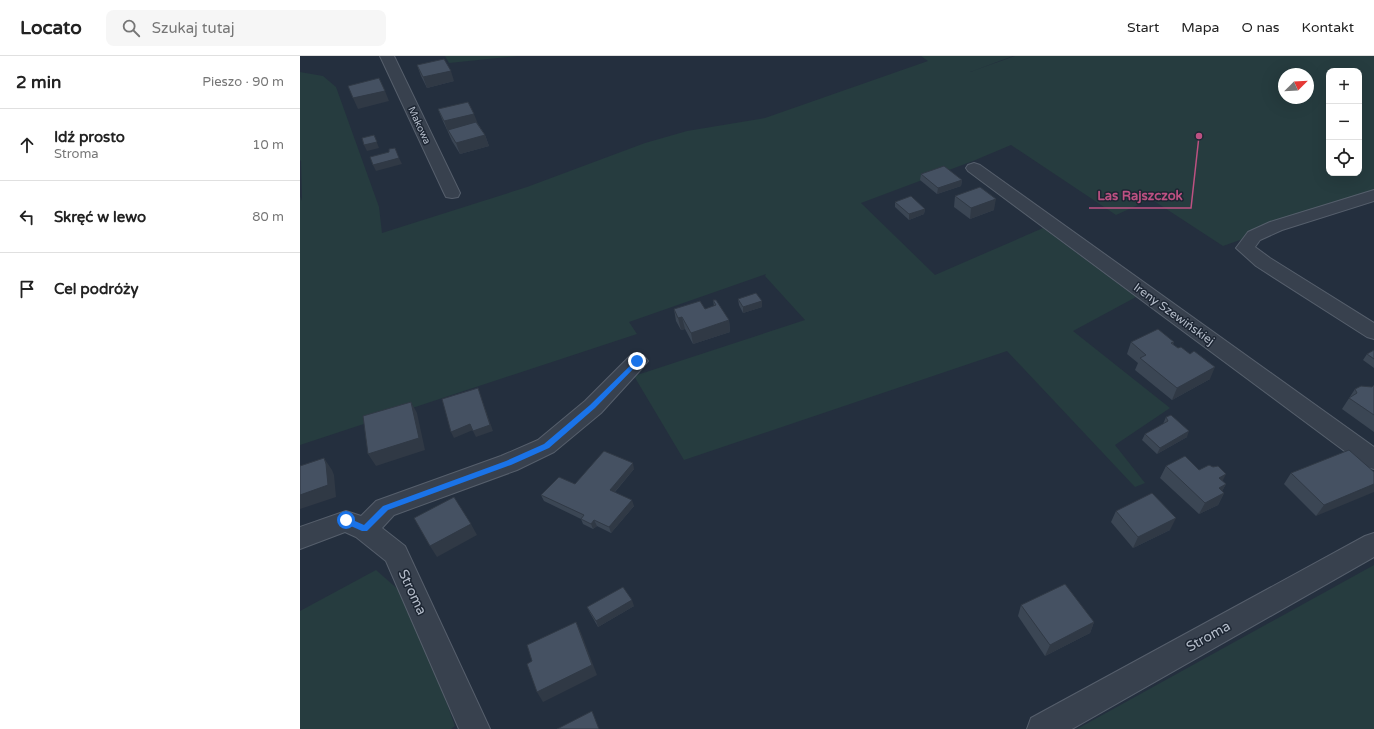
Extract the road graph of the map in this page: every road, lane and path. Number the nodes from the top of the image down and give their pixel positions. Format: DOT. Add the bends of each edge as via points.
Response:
graph roads {
  1 [pos="387,56"];
  2 [pos="974,168"];
  3 [pos="452,193"];
  4 [pos="1374,195"];
  5 [pos="1374,332"];
  6 [pos="637,361"];
  7 [pos="1374,460"];
  8 [pos="365,529"];
  9 [pos="300,538"];
  10 [pos="1374,544"];
  11 [pos="476,729"];
  12 [pos="1042,729"];
  1 -- 3 [label="street, Makowa"];
  2 -- 7 [label="street, Ireny Szewińskiej"];
  4 -- 5 [label="street" via="1276,226 1254,236 1245,248"];
  6 -- 8 [label="street" via="593,406 546,446 509,463 385,508"];
  8 -- 9 [label="street, Stroma" via="346,520"];
  8 -- 11 [label="street, Stroma" via="396,554"];
  10 -- 12 [label="street, Stroma"];
}
